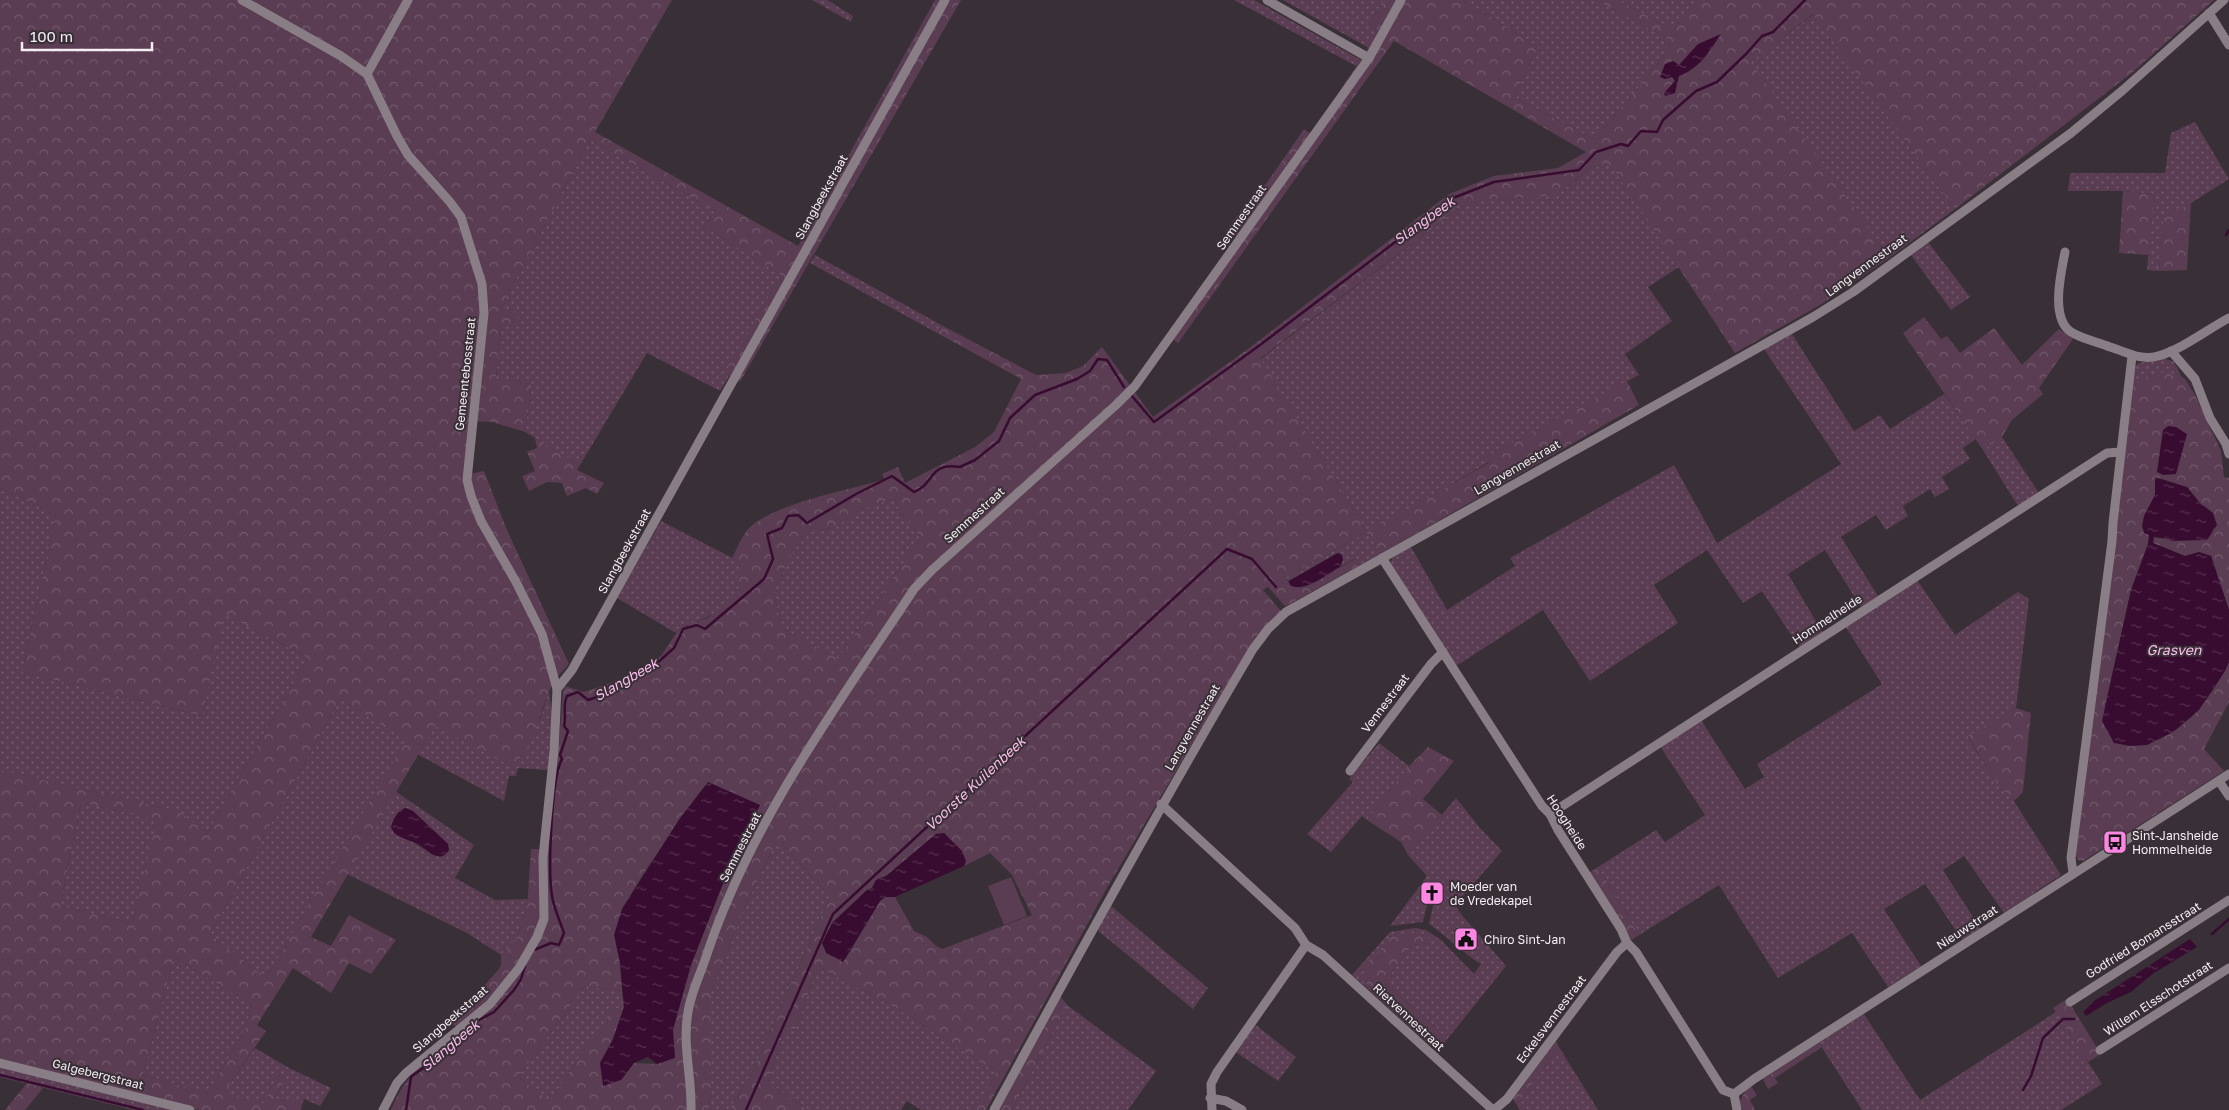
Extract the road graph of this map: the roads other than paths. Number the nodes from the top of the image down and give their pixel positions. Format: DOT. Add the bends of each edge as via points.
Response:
graph roads {
  1 [pos="242,0"];
  2 [pos="408,0"];
  3 [pos="945,0"];
  4 [pos="1267,0"];
  5 [pos="1401,0"];
  6 [pos="2224,0"];
  7 [pos="2209,13"];
  8 [pos="2229,45"];
  9 [pos="1369,58"];
  10 [pos="367,74"];
  11 [pos="2065,252"];
  12 [pos="2229,318"];
  13 [pos="2171,351"];
  14 [pos="2132,356"];
  15 [pos="2121,452"];
  16 [pos="2229,454"];
  17 [pos="1382,558"];
  18 [pos="1443,652"];
  19 [pos="557,689"];
  20 [pos="1350,771"];
  21 [pos="2229,774"];
  22 [pos="2219,780"];
  23 [pos="2229,796"];
  24 [pos="1161,804"];
  25 [pos="1550,814"];
  26 [pos="2073,873"];
  27 [pos="2229,900"];
  28 [pos="1627,943"];
  29 [pos="1306,945"];
  30 [pos="2229,968"];
  31 [pos="2070,1002"];
  32 [pos="2100,1050"];
  33 [pos="0,1063"];
  34 [pos="1734,1094"];
  35 [pos="1210,1098"];
  36 [pos="190,1110"];
  37 [pos="383,1110"];
  38 [pos="692,1110"];
  39 [pos="994,1110"];
  40 [pos="1212,1110"];
  41 [pos="1242,1110"];
  42 [pos="1494,1110"];
  43 [pos="1737,1110"];
  1 -- 10 [label="street, Gemeentebosstraat"];
  2 -- 10 [label="street"];
  3 -- 19 [label="street, Slangbeekstraat" via="572,670"];
  4 -- 9 [label="street"];
  5 -- 9 [label="street, Semmestraat"];
  6 -- 7 [label="street, Langvennestraat"];
  7 -- 8 [label="street"];
  7 -- 17 [label="street, Langvennestraat" via="2071,132 1853,292"];
  9 -- 38 [label="street, Semmestraat" via="1135,386 914,589 790,778 717,924 688,1011 685,1038"];
  10 -- 19 [label="street, Gemeentebosstraat" via="408,155 461,217 482,284 484,313 467,480 481,521 542,634"];
  11 -- 14 [label="street" via="2058,311 2062,322 2072,332"];
  12 -- 13 [label="street"];
  13 -- 14 [label="street" via="2151,357"];
  13 -- 16 [label="street" via="2195,379"];
  14 -- 15 [label="street"];
  15 -- 25 [label="street, Hommelheide" via="2107,453"];
  15 -- 26 [label="street" via="2071,858"];
  17 -- 18 [label="street, Hoogheide"];
  17 -- 24 [label="street, Langvennestraat" via="1286,612 1268,629"];
  18 -- 20 [label="street, Vennestraat"];
  18 -- 25 [label="street, Hoogheide"];
  19 -- 37 [label="street, Slangbeekstraat" via="543,857 544,919 537,938 519,968 490,1004 406,1073"];
  21 -- 22 [label="street, Nieuwstraat"];
  22 -- 23 [label="street"];
  22 -- 26 [label="street, Nieuwstraat"];
  24 -- 29 [label="street, Rietvennestraat" via="1295,928"];
  24 -- 39 [label="street, Langvennestraat"];
  25 -- 28 [label="street, Hoogheide"];
  26 -- 34 [label="street, Nieuwstraat"];
  27 -- 31 [label="street, Godfried Bomansstraat"];
  28 -- 34 [label="street, Hoogheide" via="1636,952 1723,1090"];
  28 -- 42 [label="street, Eckelsvennestraat" via="1616,952 1507,1099"];
  29 -- 35 [label="street" via="1218,1072 1211,1084"];
  29 -- 42 [label="street, Rietvennestraat" via="1323,955"];
  30 -- 32 [label="street, Willem Elsschotstraat"];
  33 -- 36 [label="street, Galgebergstraat"];
  34 -- 43 [label="street"];
  35 -- 40 [label="street"];
  35 -- 41 [label="street" via="1226,1101"];
}
